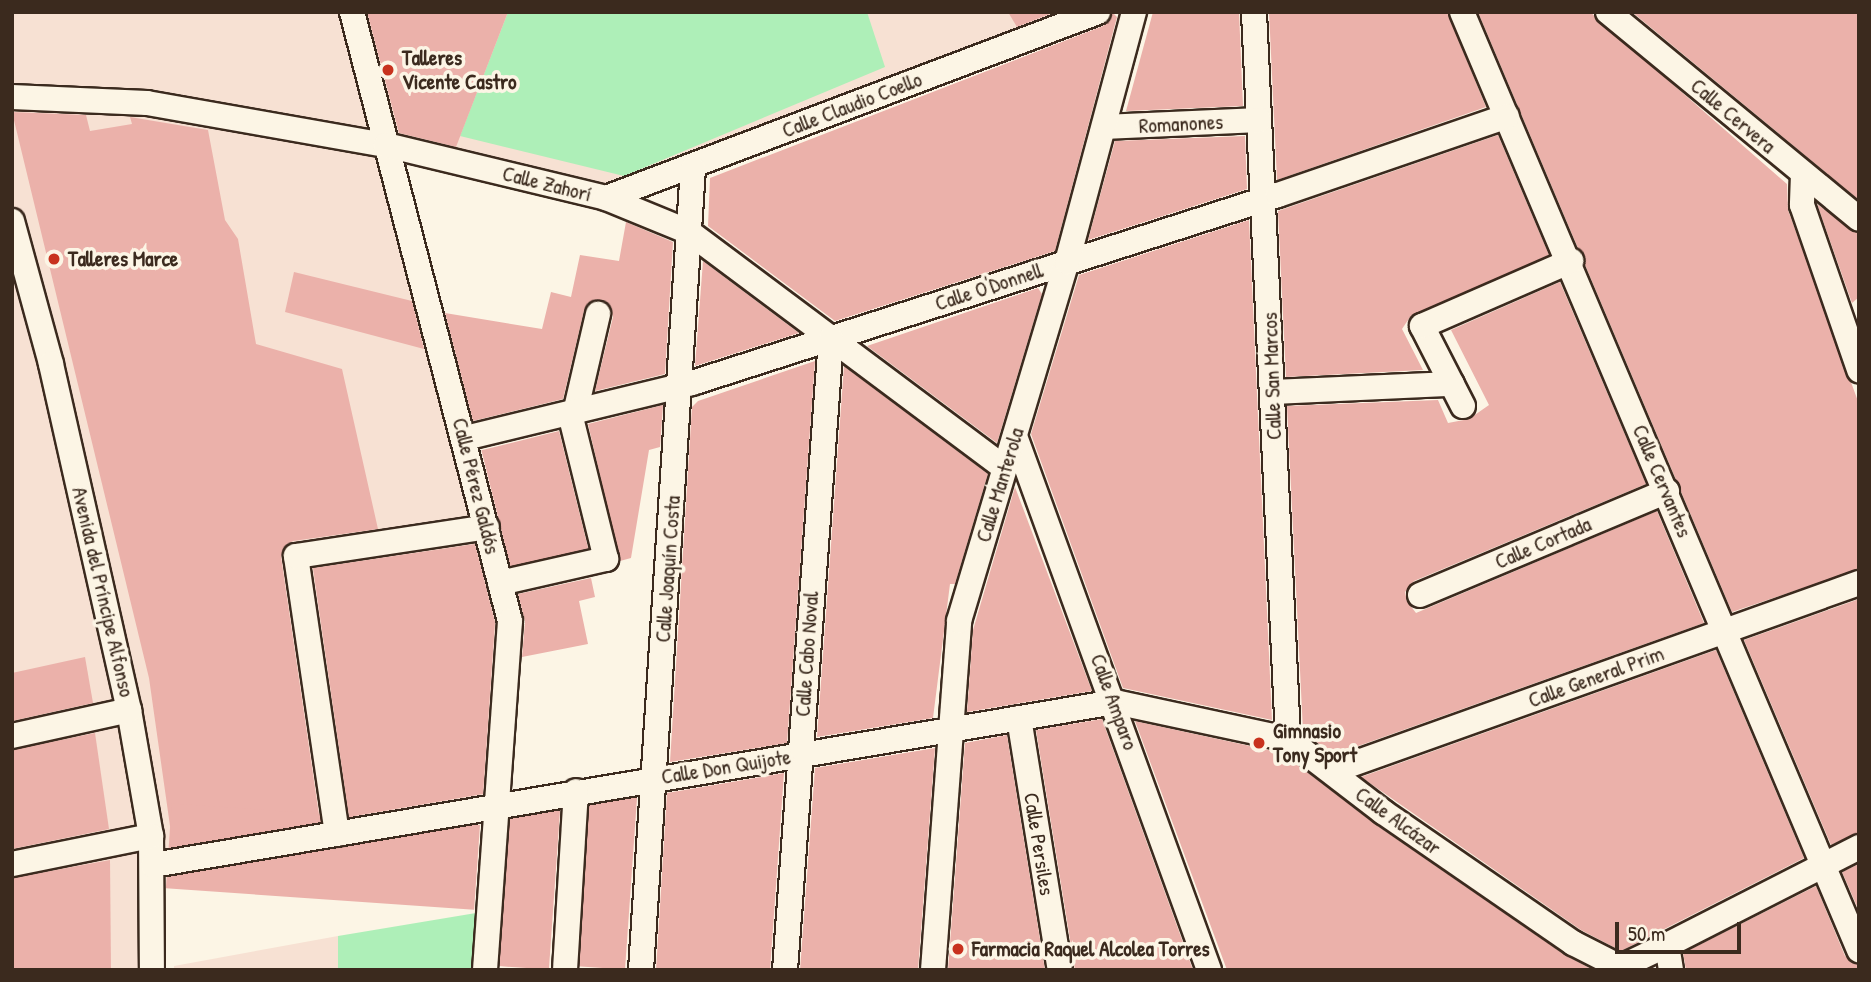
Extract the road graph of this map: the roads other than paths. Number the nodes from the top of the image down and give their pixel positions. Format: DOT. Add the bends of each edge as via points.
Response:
graph roads {
  1 [pos="352,12"];
  2 [pos="1098,12"];
  3 [pos="1135,12"];
  4 [pos="1254,12"];
  5 [pos="1462,12"];
  6 [pos="1608,12"];
  7 [pos="12,97"];
  8 [pos="1507,116"];
  9 [pos="1259,120"];
  10 [pos="1104,127"];
  11 [pos="386,145"];
  12 [pos="693,169"];
  13 [pos="1803,174"];
  14 [pos="606,198"];
  15 [pos="1266,198"];
  16 [pos="1859,219"];
  17 [pos="12,221"];
  18 [pos="689,232"];
  19 [pos="1571,261"];
  20 [pos="1067,262"];
  21 [pos="1850,311"];
  22 [pos="598,314"];
  23 [pos="833,338"];
  24 [pos="1859,370"];
  25 [pos="679,387"];
  26 [pos="1273,392"];
  27 [pos="573,414"];
  28 [pos="1015,436"];
  29 [pos="465,438"];
  30 [pos="1005,468"];
  31 [pos="1667,491"];
  32 [pos="487,527"];
  33 [pos="500,583"];
  34 [pos="1859,583"];
  35 [pos="1420,595"];
  36 [pos="1724,631"];
  37 [pos="1115,702"];
  38 [pos="130,710"];
  39 [pos="1019,718"];
  40 [pos="950,729"];
  41 [pos="12,736"];
  42 [pos="1288,739"];
  43 [pos="800,755"];
  44 [pos="1333,771"];
  45 [pos="654,777"];
  46 [pos="576,791"];
  47 [pos="495,807"];
  48 [pos="337,834"];
  49 [pos="151,836"];
  50 [pos="1859,847"];
  51 [pos="12,864"];
  52 [pos="153,864"];
  53 [pos="1826,865"];
  54 [pos="1667,945"];
  55 [pos="1859,950"];
  56 [pos="1623,968"];
  57 [pos="152,970"];
  58 [pos="485,970"];
  59 [pos="565,970"];
  60 [pos="641,970"];
  61 [pos="785,970"];
  62 [pos="933,970"];
  63 [pos="1060,970"];
  64 [pos="1209,970"];
  65 [pos="1671,970"];
  1 -- 11 [label="street, Calle Pérez Galdós"];
  2 -- 12 [label="street, Calle Claudio Coello" via="854,102"];
  3 -- 10 [label="street, Calle Manterola"];
  4 -- 9 [label="street, Calle San Marcos"];
  5 -- 8 [label="street, Calle Cervantes"];
  6 -- 13 [label="street, Calle Cervera"];
  7 -- 11 [label="street, Calle Zahorí" via="148,103"];
  8 -- 15 [label="street, Calle O'Donnell"];
  8 -- 19 [label="street, Calle Cervantes"];
  9 -- 10 [label="street, Romanones"];
  9 -- 15 [label="street, Calle San Marcos"];
  10 -- 20 [label="street, Calle Manterola"];
  11 -- 14 [label="street, Calle Zahorí"];
  11 -- 29 [label="street, Calle Pérez Galdós"];
  12 -- 14 [label="street, Calle Claudio Coello"];
  12 -- 18 [label="street, Calle Joaquín Costa"];
  13 -- 16 [label="street, Calle Cervera"];
  13 -- 21 [label="street" via="1802,205"];
  14 -- 18 [label="street, Calle Zahorí"];
  15 -- 20 [label="street, Calle O'Donnell"];
  15 -- 26 [label="street, Calle San Marcos"];
  17 -- 38 [label="street, Avenida del Príncipe Alfonso" via="51,365"];
  18 -- 23 [label="street, Calle Zahorí"];
  18 -- 25 [label="street, Calle Joaquín Costa"];
  19 -- 26 [label="street" via="1422,326 1458,395"];
  19 -- 31 [label="street, Calle Cervantes"];
  20 -- 23 [label="street, Calle O'Donnell"];
  20 -- 28 [label="street, Calle Manterola"];
  21 -- 24 [label="street"];
  22 -- 27 [label="street"];
  23 -- 25 [label="street, Calle O'Donnell"];
  23 -- 30 [label="street, Calle Zahorí"];
  23 -- 43 [label="street, Calle Cabo Noval"];
  25 -- 27 [label="street, Calle O'Donnell"];
  25 -- 45 [label="street, Calle Joaquín Costa"];
  26 -- 42 [label="street, Calle San Marcos"];
  27 -- 29 [label="street, Calle O'Donnell"];
  27 -- 33 [label="street" via="606,559"];
  28 -- 30 [label="street, Calle Manterola"];
  28 -- 37 [label="street, Calle Amparo"];
  29 -- 32 [label="street, Calle Pérez Galdós"];
  30 -- 40 [label="street, Calle Manterola" via="959,621"];
  31 -- 35 [label="street, Calle Cortada"];
  31 -- 36 [label="street, Calle Cervantes"];
  32 -- 33 [label="street, Calle Pérez Galdós"];
  32 -- 48 [label="street" via="296,556"];
  33 -- 47 [label="street, Calle Pérez Galdós" via="510,621"];
  34 -- 36 [label="street, Calle General Prim"];
  36 -- 44 [label="street, Calle General Prim"];
  36 -- 53 [label="street, Calle Cervantes"];
  37 -- 39 [label="street, Calle Don Quijote"];
  37 -- 42 [label="street, Calle Alcázar"];
  37 -- 64 [label="street, Calle Amparo"];
  38 -- 41 [label="street"];
  38 -- 49 [label="street, Avenida del Príncipe Alfonso"];
  39 -- 40 [label="street, Calle Don Quijote"];
  39 -- 63 [label="street, Calle Persiles"];
  40 -- 43 [label="street, Calle Don Quijote"];
  40 -- 62 [label="street, Calle Manterola"];
  42 -- 44 [label="street, Calle Alcázar"];
  43 -- 45 [label="street, Calle Don Quijote"];
  43 -- 61 [label="street, Calle Cabo Noval"];
  44 -- 56 [label="street, Calle Alcázar" via="1383,812 1573,943"];
  45 -- 46 [label="street, Calle Don Quijote"];
  45 -- 60 [label="street, Calle Joaquín Costa"];
  46 -- 47 [label="street, Calle Don Quijote"];
  46 -- 59 [label="street"];
  47 -- 48 [label="street, Calle Don Quijote"];
  47 -- 58 [label="street, Calle Pérez Galdós"];
  48 -- 52 [label="street, Calle Don Quijote"];
  49 -- 51 [label="street"];
  49 -- 52 [label="street, Avenida del Príncipe Alfonso"];
  50 -- 53 [label="street"];
  52 -- 57 [label="street, Avenida del Príncipe Alfonso"];
  53 -- 54 [label="street"];
  53 -- 55 [label="street, Calle Cervantes"];
  54 -- 56 [label="street"];
  54 -- 65 [label="street"];
}
